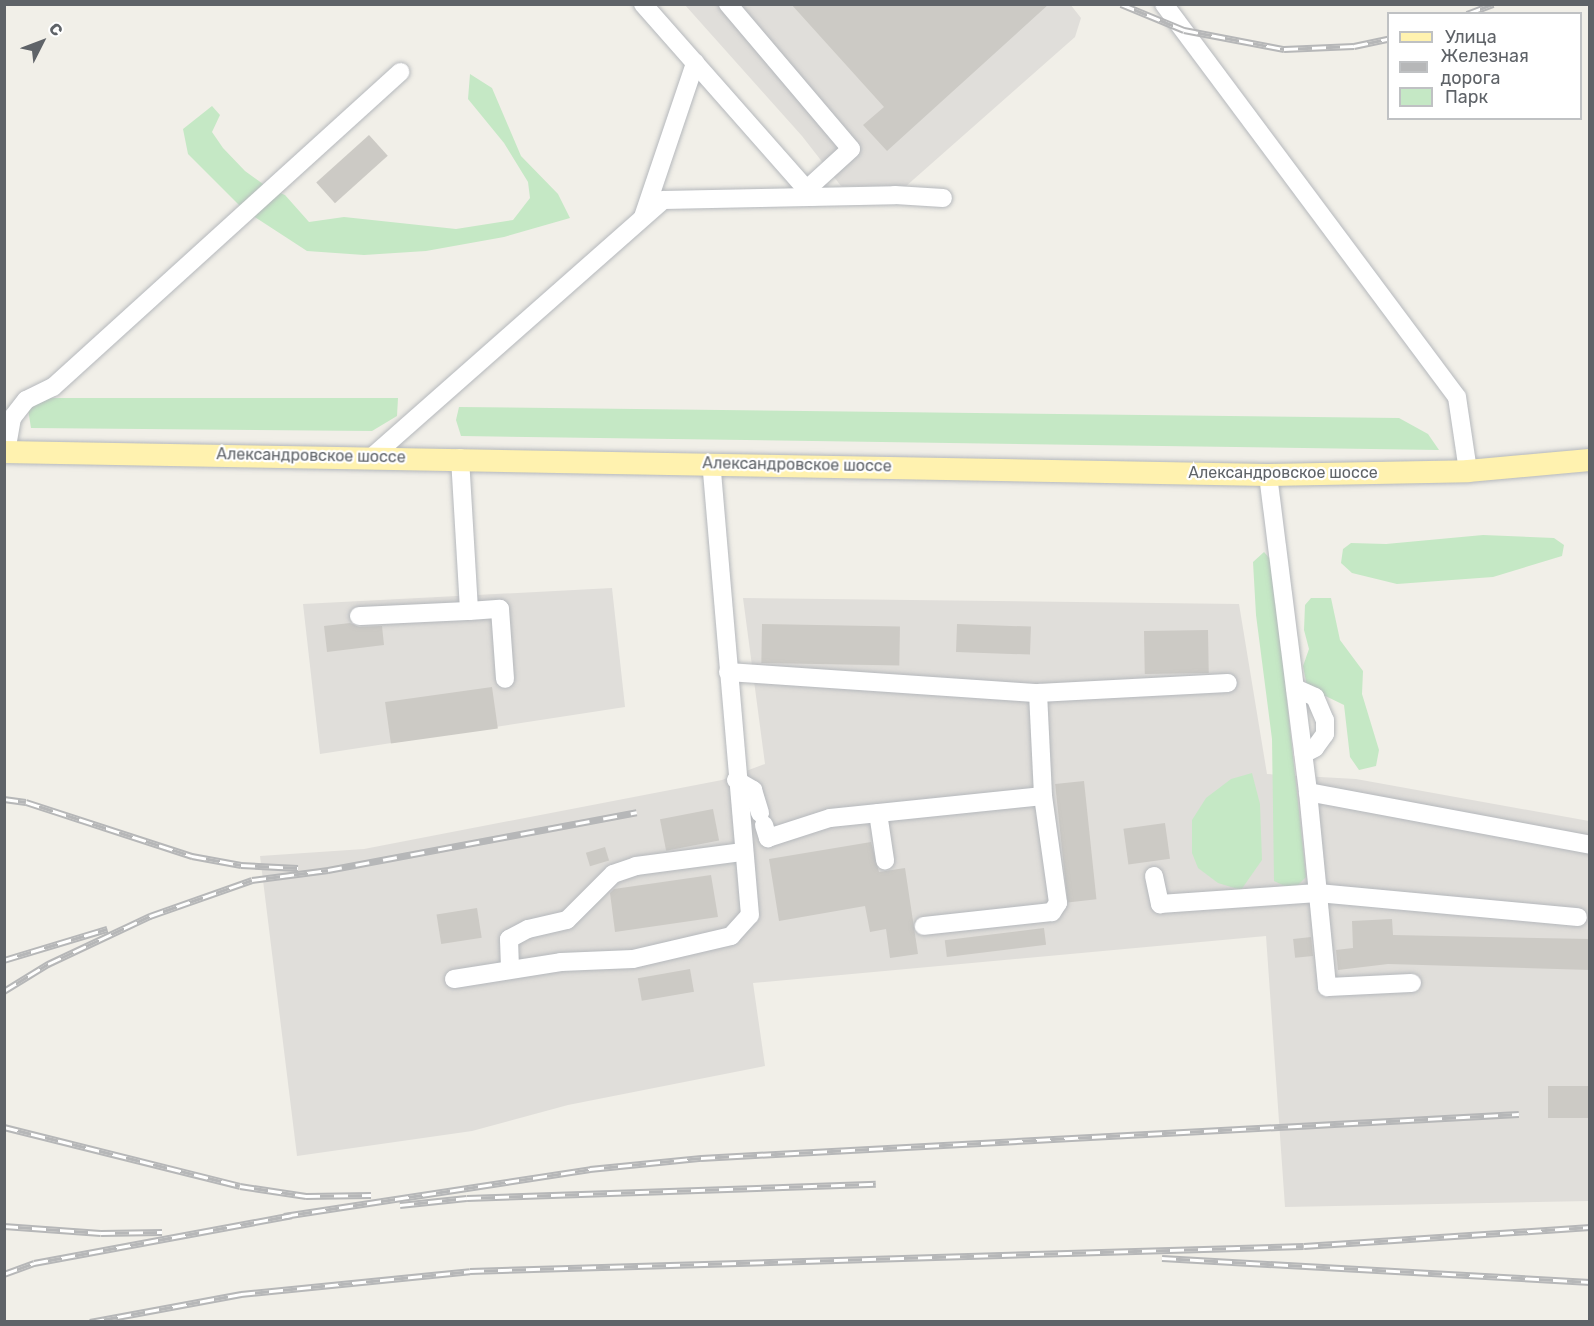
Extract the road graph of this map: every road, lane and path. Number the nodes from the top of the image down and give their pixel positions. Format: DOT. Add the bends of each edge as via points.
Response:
graph roads {
  1 [pos="643,4"];
  2 [pos="729,4"];
  3 [pos="1164,4"];
  4 [pos="695,63"];
  5 [pos="401,72"];
  6 [pos="810,193"];
  7 [pos="943,198"];
  8 [pos="642,218"];
  9 [pos="5,452"];
  10 [pos="373,456"];
  11 [pos="460,458"];
  12 [pos="1590,460"];
  13 [pos="711,464"];
  14 [pos="1468,471"];
  15 [pos="1268,475"];
  16 [pos="469,610"];
  17 [pos="358,616"];
  18 [pos="728,672"];
  19 [pos="505,679"];
  20 [pos="1228,683"];
  21 [pos="1295,688"];
  22 [pos="1038,693"];
  23 [pos="1303,754"];
  24 [pos="736,780"];
  25 [pos="1308,792"];
  26 [pos="1044,796"];
  27 [pos="878,813"];
  28 [pos="1590,845"];
  29 [pos="743,852"];
  30 [pos="885,860"];
  31 [pos="1154,876"];
  32 [pos="1318,893"];
  33 [pos="1578,917"];
  34 [pos="924,926"];
  35 [pos="510,968"];
  36 [pos="454,979"];
  37 [pos="1412,983"];
  1 -- 4 [label="lane"];
  2 -- 6 [label="lane" via="850,149"];
  3 -- 14 [label="lane" via="1456,397"];
  4 -- 6 [label="lane"];
  4 -- 8 [label="lane"];
  5 -- 9 [label="lane" via="53,387 26,400 12,418"];
  6 -- 7 [label="lane"];
  6 -- 8 [label="lane" via="663,200"];
  8 -- 10 [label="lane"];
  9 -- 10 [label="main road, Александровское шоссе"];
  10 -- 11 [label="main road, Александровское шоссе"];
  11 -- 13 [label="main road, Александровское шоссе"];
  11 -- 16 [label="lane"];
  12 -- 14 [label="main road, Александровское шоссе"];
  13 -- 15 [label="main road, Александровское шоссе"];
  13 -- 18 [label="lane"];
  14 -- 15 [label="main road, Александровское шоссе"];
  15 -- 21 [label="lane"];
  16 -- 17 [label="lane"];
  16 -- 19 [label="lane" via="500,609"];
  18 -- 22 [label="lane"];
  18 -- 24 [label="lane"];
  20 -- 22 [label="lane"];
  21 -- 23 [label="lane"];
  21 -- 23 [label="lane" via="1315,697 1325,720 1324,734 1315,748"];
  22 -- 26 [label="lane"];
  23 -- 25 [label="lane"];
  24 -- 27 [label="lane" via="753,790 768,838 830,818"];
  24 -- 29 [label="lane"];
  25 -- 28 [label="lane"];
  25 -- 32 [label="lane"];
  26 -- 27 [label="lane"];
  26 -- 34 [label="lane" via="1058,903 1052,912"];
  27 -- 30 [label="lane"];
  29 -- 35 [label="lane" via="636,866 613,874 567,920 528,929 508,939"];
  29 -- 35 [label="lane" via="750,915 731,936 633,959"];
  31 -- 32 [label="lane" via="1160,904"];
  32 -- 33 [label="lane"];
  32 -- 37 [label="lane" via="1327,987"];
  35 -- 36 [label="lane"];
}
